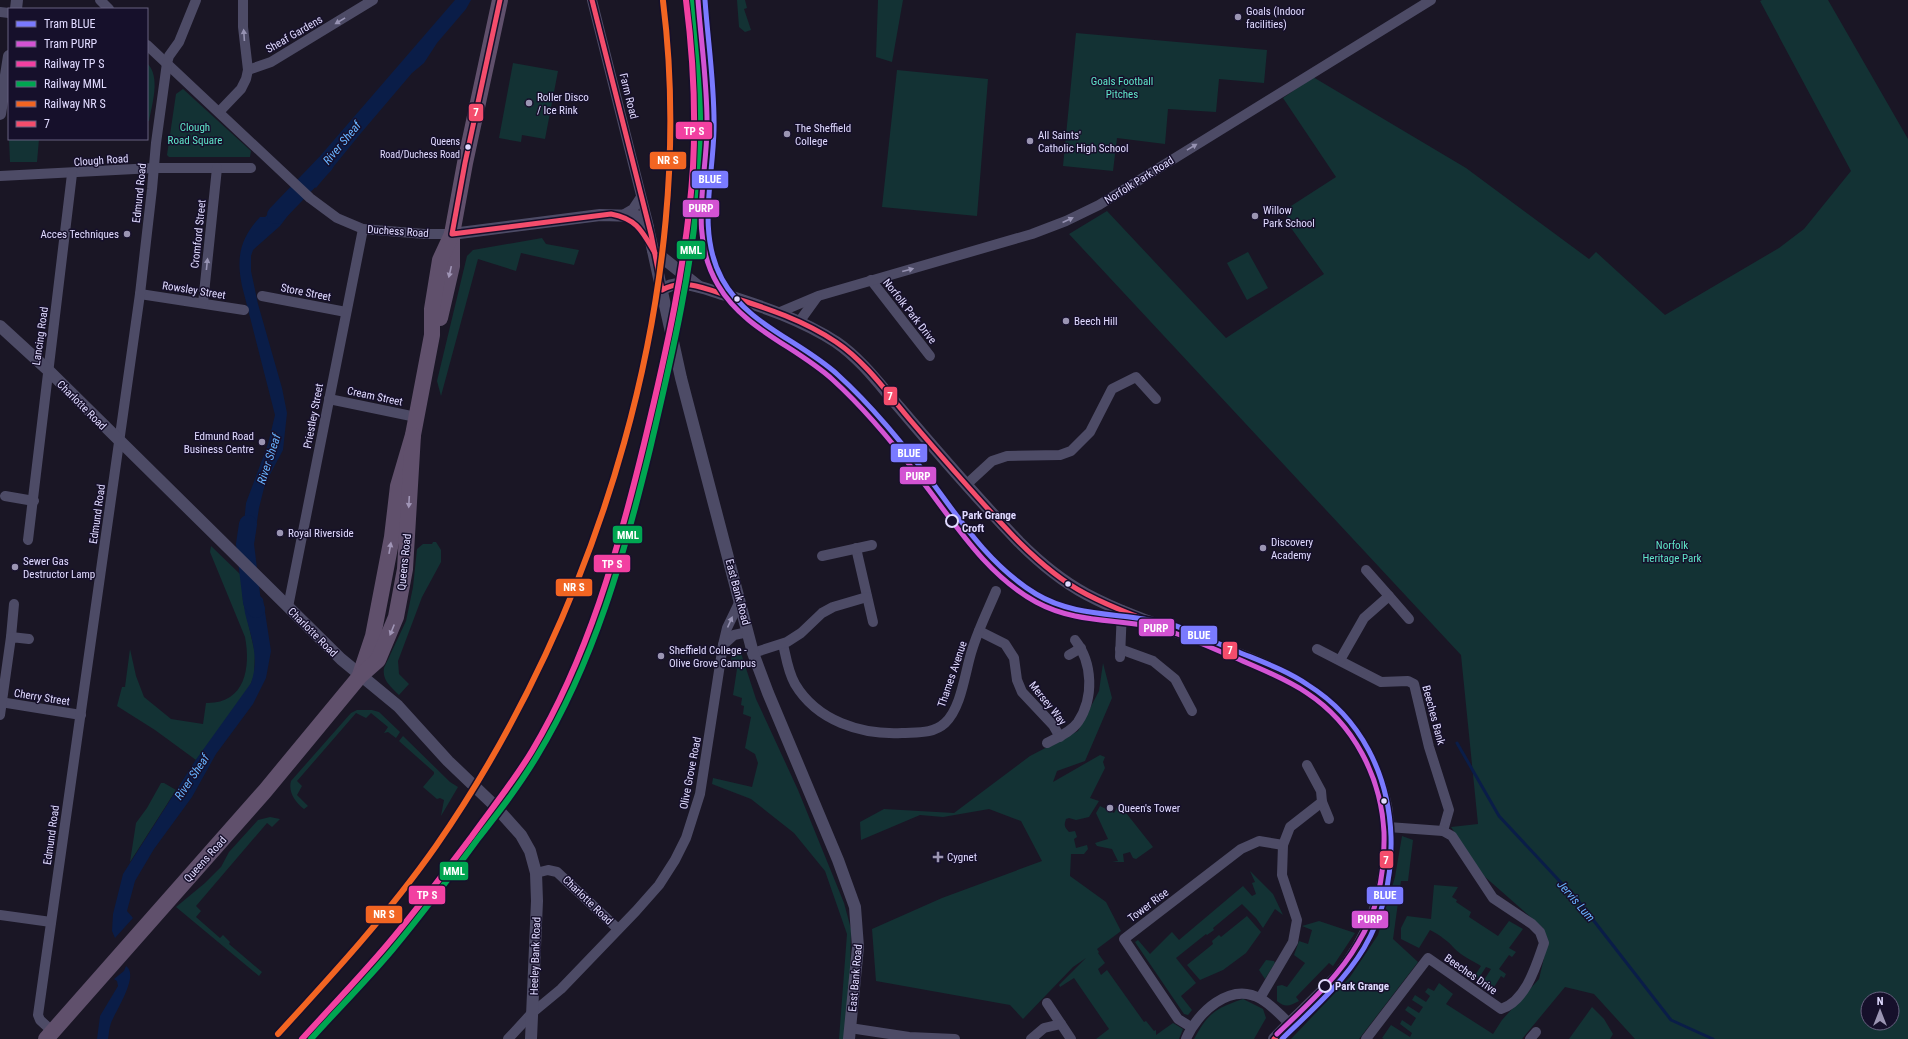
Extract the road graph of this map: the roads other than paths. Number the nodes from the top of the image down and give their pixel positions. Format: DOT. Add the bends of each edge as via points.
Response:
graph roads {
  1 [pos="100,0"];
  2 [pos="196,0"];
  3 [pos="243,0"];
  4 [pos="373,0"];
  5 [pos="500,0"];
  6 [pos="592,0"];
  7 [pos="1431,0"];
  8 [pos="108,8"];
  9 [pos="148,45"];
  10 [pos="8,62"];
  11 [pos="167,63"];
  12 [pos="248,70"];
  13 [pos="2,96"];
  14 [pos="219,112"];
  15 [pos="0,114"];
  16 [pos="154,168"];
  17 [pos="217,168"];
  18 [pos="251,168"];
  19 [pos="72,174"];
  20 [pos="0,176"];
  21 [pos="641,198"];
  22 [pos="621,216"];
  23 [pos="363,229"];
  24 [pos="452,234"];
  25 [pos="651,234"];
  26 [pos="655,253"];
  27 [pos="870,280"];
  28 [pos="699,287"];
  29 [pos="662,290"];
  30 [pos="140,294"];
  31 [pos="262,296"];
  32 [pos="818,296"];
  33 [pos="203,303"];
  34 [pos="244,310"];
  35 [pos="346,312"];
  36 [pos="780,312"];
  37 [pos="798,322"];
  38 [pos="0,326"];
  39 [pos="930,356"];
  40 [pos="48,370"];
  41 [pos="329,398"];
  42 [pos="1156,399"];
  43 [pos="416,417"];
  44 [pos="120,442"];
  45 [pos="967,484"];
  46 [pos="5,496"];
  47 [pos="34,501"];
  48 [pos="28,540"];
  49 [pos="872,545"];
  50 [pos="856,548"];
  51 [pos="822,556"];
  52 [pos="1366,570"];
  53 [pos="996,591"];
  54 [pos="1389,596"];
  55 [pos="867,597"];
  56 [pos="740,600"];
  57 [pos="14,604"];
  58 [pos="288,607"];
  59 [pos="1122,610"];
  60 [pos="1409,619"];
  61 [pos="873,622"];
  62 [pos="748,632"];
  63 [pos="979,632"];
  64 [pos="10,637"];
  65 [pos="29,639"];
  66 [pos="783,644"];
  67 [pos="723,646"];
  68 [pos="1317,649"];
  69 [pos="753,653"];
  70 [pos="1069,655"];
  71 [pos="1340,660"];
  72 [pos="360,676"];
  73 [pos="1,702"];
  74 [pos="1192,711"];
  75 [pos="81,715"];
  76 [pos="0,716"];
  77 [pos="1060,737"];
  78 [pos="1047,742"];
  79 [pos="1307,765"];
  80 [pos="1322,802"];
  81 [pos="1329,819"];
  82 [pos="1388,827"];
  83 [pos="1443,831"];
  84 [pos="1283,845"];
  85 [pos="536,873"];
  86 [pos="0,915"];
  87 [pos="51,922"];
  88 [pos="618,929"];
  89 [pos="1260,998"];
  90 [pos="1047,1003"];
  91 [pos="532,1013"];
  92 [pos="1289,1023"];
  93 [pos="1061,1024"];
  94 [pos="1191,1027"];
  95 [pos="850,1034"];
  96 [pos="49,1035"];
  97 [pos="509,1039"];
  98 [pos="526,1039"];
  99 [pos="531,1039"];
  100 [pos="955,1039"];
  101 [pos="1031,1039"];
  102 [pos="1072,1039"];
  103 [pos="1186,1039"];
  104 [pos="1274,1039"];
  105 [pos="1366,1039"];
  1 -- 8 [label="street"];
  2 -- 11 [label="street, Edmund Road" via="179,42"];
  12 -- 3 [label="street, one-way"];
  4 -- 12 [label="street, Sheaf Gardens, one-way" via="271,62"];
  5 -- 24 [label="highway, Queens Road"];
  6 -- 21 [label="street, Farm Road"];
  27 -- 7 [label="street, Norfolk Park Road, one-way" via="1032,234 1099,205"];
  9 -- 11 [label="street, Duchess Road"];
  10 -- 13 [label="street"];
  11 -- 14 [label="street, Duchess Road"];
  11 -- 16 [label="street, Edmund Road"];
  12 -- 14 [label="street" via="241,89"];
  13 -- 15 [label="street"];
  14 -- 23 [label="street, Duchess Road" via="310,198 337,218"];
  16 -- 17 [label="street, Clough Road"];
  16 -- 19 [label="street, Clough Road"];
  16 -- 30 [label="street, Edmund Road"];
  17 -- 18 [label="street, Clough Road"];
  33 -- 17 [label="street, Cromford Street, one-way"];
  19 -- 20 [label="street, Clough Road"];
  19 -- 40 [label="street, Lancing Road"];
  21 -- 22 [label="street" via="633,209"];
  21 -- 25 [label="street, Farm Road"];
  22 -- 24 [label="street, Duchess Road" via="600,215"];
  22 -- 25 [label="street, East Bank Road" via="637,216 645,222"];
  22 -- 26 [label="street, East Bank Road" via="633,221 643,231"];
  23 -- 24 [label="street, Duchess Road"];
  23 -- 35 [label="street, Priestley Street"];
  24 -- 43 [label="highway, Queens Road" via="452,266 442,313 432,335"];
  25 -- 26 [label="street, East Bank Road"];
  26 -- 28 [label="street"];
  26 -- 29 [label="street, East Bank Road"];
  27 -- 32 [label="street, Norfolk Park Road"];
  27 -- 39 [label="street, Norfolk Park Drive"];
  28 -- 29 [label="street" via="673,284"];
  28 -- 36 [label="street"];
  29 -- 56 [label="street, East Bank Road" via="681,378"];
  30 -- 33 [label="street, Rowsley Street"];
  30 -- 44 [label="street, Edmund Road"];
  31 -- 35 [label="street, Store Street"];
  32 -- 36 [label="street, Norfolk Park Road"];
  32 -- 37 [label="street"];
  33 -- 34 [label="street, Rowsley Street"];
  35 -- 41 [label="street, Priestley Street"];
  36 -- 37 [label="street"];
  37 -- 45 [label="street" via="838,344 873,375"];
  38 -- 40 [label="street, Charlotte Road"];
  40 -- 44 [label="street, Charlotte Road"];
  40 -- 47 [label="street, Lancing Road"];
  41 -- 43 [label="street, Cream Street"];
  41 -- 58 [label="street, Priestley Street"];
  42 -- 45 [label="street" via="1136,377 1112,389 1090,432 1071,451 1060,455 998,458"];
  43 -- 72 [label="highway, Queens Road" via="405,569 396,617 378,660"];
  44 -- 58 [label="street, Charlotte Road"];
  44 -- 75 [label="street, Edmund Road"];
  45 -- 59 [label="street" via="1021,544 1041,562 1084,592"];
  46 -- 47 [label="street"];
  47 -- 48 [label="street, Lancing Road"];
  49 -- 50 [label="street"];
  50 -- 51 [label="street"];
  50 -- 55 [label="street"];
  52 -- 54 [label="street"];
  53 -- 63 [label="street, Thames Avenue"];
  54 -- 60 [label="street"];
  54 -- 71 [label="street" via="1364,618"];
  55 -- 61 [label="street"];
  55 -- 66 [label="street" via="822,613 801,633"];
  56 -- 62 [label="street, East Bank Road"];
  67 -- 56 [label="street, Olive Grove Road, one-way" via="727,628"];
  57 -- 64 [label="street"];
  58 -- 72 [label="street, Charlotte Road"];
  59 -- 74 [label="street" via="1120,653 1153,662 1174,679"];
  59 -- 82 [label="street" via="1268,667 1299,683 1331,707 1346,721 1370,758 1383,792"];
  62 -- 67 [label="street" via="734,635"];
  62 -- 69 [label="street, East Bank Road"];
  63 -- 66 [label="street, Thames Avenue" via="953,711 946,722 928,732 870,732 849,727 823,713 795,684 789,671"];
  63 -- 77 [label="street, Mersey Way" via="1005,644 1014,658 1017,680 1022,692 1053,725"];
  64 -- 65 [label="street"];
  64 -- 73 [label="street"];
  66 -- 69 [label="street"];
  67 -- 88 [label="street, Olive Grove Road" via="700,794 686,838 659,885"];
  68 -- 71 [label="street, Beeches Bank"];
  69 -- 95 [label="street, East Bank Road" via="855,907 858,946"];
  70 -- 77 [label="street, Mersey Way" via="1078,644 1087,665 1088,701 1078,723"];
  71 -- 83 [label="street, Beeches Bank" via="1380,682 1408,681 1414,684 1429,747 1449,810"];
  72 -- 85 [label="street, Charlotte Road" via="398,706 506,818 525,840"];
  72 -- 96 [label="highway, Queens Road" via="265,792"];
  73 -- 75 [label="street, Cherry Street"];
  73 -- 76 [label="street"];
  75 -- 87 [label="street, Edmund Road"];
  77 -- 78 [label="street, Mersey Way"];
  79 -- 80 [label="street" via="1321,791"];
  80 -- 81 [label="street"];
  80 -- 84 [label="street" via="1290,827"];
  82 -- 83 [label="street"];
  82 -- 92 [label="street" via="1386,866 1379,900 1364,938 1338,974"];
  83 -- 105 [label="street, Beeches Drive" via="1452,836 1493,898 1540,932 1544,943 1540,955 1528,984 1511,1006 1501,1009 1428,958"];
  84 -- 89 [label="street" via="1282,874 1297,920 1293,942"];
  84 -- 94 [label="street, Tower Rise" via="1259,841 1241,849 1124,939 1178,1019"];
  85 -- 88 [label="street, Charlotte Road" via="548,870 558,872"];
  85 -- 91 [label="street, Heeley Bank Road"];
  86 -- 87 [label="street"];
  87 -- 96 [label="street, Edmund Road" via="38,1016"];
  88 -- 91 [label="street, Olive Grove Road" via="560,989"];
  89 -- 92 [label="street"];
  89 -- 94 [label="street" via="1236,995 1219,1000"];
  90 -- 93 [label="street"];
  91 -- 97 [label="street, Olive Grove Road"];
  91 -- 99 [label="street, Heeley Bank Road"];
  92 -- 104 [label="street"];
  93 -- 101 [label="street" via="1044,1028"];
  93 -- 102 [label="street"];
  94 -- 103 [label="street"];
  95 -- 100 [label="street"];
  97 -- 98 [label="street, Olive Grove Road" via="520,1036"];
}
